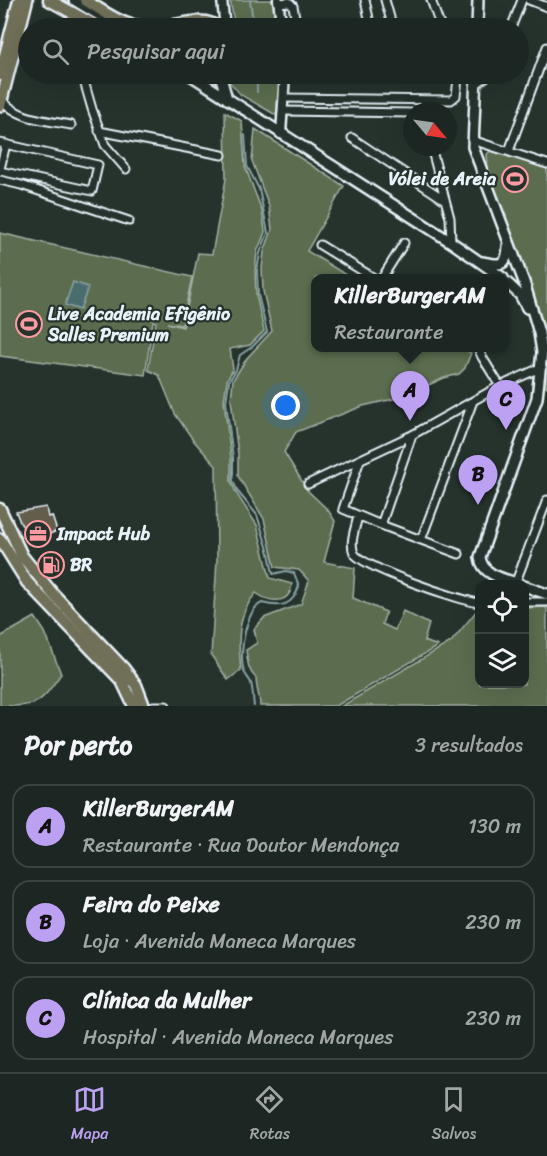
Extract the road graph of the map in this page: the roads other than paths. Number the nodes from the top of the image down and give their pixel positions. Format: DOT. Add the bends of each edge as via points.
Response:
graph roads {
  1 [pos="39,0"];
  2 [pos="49,0"];
  3 [pos="74,0"];
  4 [pos="85,0"];
  5 [pos="222,0"];
  6 [pos="365,0"];
  7 [pos="386,0"];
  8 [pos="431,0"];
  9 [pos="478,0"];
  10 [pos="522,0"];
  11 [pos="529,0"];
  12 [pos="278,2"];
  13 [pos="22,3"];
  14 [pos="547,7"];
  15 [pos="78,16"];
  16 [pos="19,18"];
  17 [pos="84,18"];
  18 [pos="96,18"];
  19 [pos="114,18"];
  20 [pos="224,18"];
  21 [pos="280,18"];
  22 [pos="295,18"];
  23 [pos="369,18"];
  24 [pos="390,18"];
  25 [pos="437,18"];
  26 [pos="477,18"];
  27 [pos="515,18"];
  28 [pos="18,22"];
  29 [pos="547,46"];
  30 [pos="0,75"];
  31 [pos="85,84"];
  32 [pos="204,84"];
  33 [pos="223,84"];
  34 [pos="285,84"];
  35 [pos="457,84"];
  36 [pos="475,85"];
  37 [pos="284,98"];
  38 [pos="227,99"];
  39 [pos="1,103"];
  40 [pos="284,111"];
  41 [pos="403,113"];
  42 [pos="71,125"];
  43 [pos="99,131"];
  44 [pos="281,134"];
  45 [pos="352,138"];
  46 [pos="472,140"];
  47 [pos="3,144"];
  48 [pos="509,151"];
  49 [pos="222,155"];
  50 [pos="433,156"];
  51 [pos="547,164"];
  52 [pos="126,169"];
  53 [pos="0,170"];
  54 [pos="0,180"];
  55 [pos="445,200"];
  56 [pos="129,221"];
  57 [pos="508,241"];
  58 [pos="450,242"];
  59 [pos="404,243"];
  60 [pos="320,245"];
  61 [pos="481,262"];
  62 [pos="366,274"];
  63 [pos="385,274"];
  64 [pos="497,274"];
  65 [pos="509,284"];
  66 [pos="480,352"];
  67 [pos="539,368"];
  68 [pos="500,386"];
  69 [pos="540,391"];
  70 [pos="473,401"];
  71 [pos="412,435"];
  72 [pos="360,460"];
  73 [pos="308,484"];
  74 [pos="547,500"];
  75 [pos="0,509"];
  76 [pos="358,516"];
  77 [pos="381,525"];
  78 [pos="0,539"];
  79 [pos="422,540"];
  80 [pos="459,554"];
  81 [pos="493,580"];
  82 [pos="507,580"];
  83 [pos="521,580"];
  84 [pos="529,588"];
  85 [pos="529,594"];
  86 [pos="547,594"];
  87 [pos="547,601"];
  88 [pos="475,602"];
  89 [pos="529,602"];
  90 [pos="134,706"];
  91 [pos="144,706"];
  92 [pos="153,706"];
  93 [pos="166,706"];
  1 -- 13 [label="main road"];
  2 -- 15 [label="main road"];
  3 -- 18 [label="main road"];
  4 -- 19 [label="main road"];
  5 -- 20 [label="street"];
  6 -- 23 [label="street"];
  7 -- 24 [label="street"];
  8 -- 25 [label="street"];
  9 -- 26 [label="main road"];
  10 -- 27 [label="street"];
  11 -- 14 [label="street"];
  12 -- 21 [label="street"];
  12 -- 22 [label="street" via="293,6"];
  13 -- 16 [label="main road"];
  13 -- 30 [label="main road"];
  15 -- 17 [label="main road"];
  28 -- 39 [label="main road"];
  29 -- 48 [label="street"];
  31 -- 43 [label="street"];
  32 -- 38 [label="main road"];
  33 -- 38 [label="main road"];
  34 -- 37 [label="street"];
  35 -- 37 [label="street" via="456,96 451,100"];
  36 -- 46 [label="main road"];
  37 -- 40 [label="street"];
  38 -- 44 [label="main road"];
  39 -- 42 [label="street" via="22,115"];
  40 -- 41 [label="street"];
  40 -- 44 [label="street"];
  43 -- 49 [label="street"];
  43 -- 52 [label="street" via="107,148"];
  44 -- 58 [label="main road"];
  45 -- 55 [label="street"];
  46 -- 48 [label="street"];
  46 -- 57 [label="main road"];
  47 -- 53 [label="street"];
  47 -- 53 [label="street" via="98,166 91,191"];
  48 -- 51 [label="street"];
  50 -- 55 [label="street"];
  54 -- 56 [label="street"];
  55 -- 58 [label="street"];
  57 -- 61 [label="main road" via="508,256 503,263"];
  57 -- 67 [label="main road" via="539,333"];
  58 -- 61 [label="main road"];
  59 -- 63 [label="street"];
  60 -- 62 [label="street"];
  61 -- 64 [label="main road"];
  65 -- 67 [label="main road" via="526,306"];
  66 -- 68 [label="street"];
  67 -- 68 [label="street"];
  67 -- 69 [label="main road"];
  68 -- 70 [label="street"];
  69 -- 81 [label="main road" via="475,554 478,570"];
  69 -- 82 [label="main road" via="480,557 486,571"];
  70 -- 71 [label="street"];
  70 -- 79 [label="street"];
  71 -- 72 [label="street"];
  71 -- 77 [label="street"];
  72 -- 73 [label="street"];
  72 -- 76 [label="street" via="343,508"];
  74 -- 83 [label="street"];
  75 -- 91 [label="main road" via="22,556 124,669"];
  76 -- 77 [label="street"];
  76 -- 88 [label="street" via="352,547 360,560"];
  77 -- 79 [label="street"];
  78 -- 90 [label="main road" via="27,582 122,681"];
  79 -- 80 [label="street"];
  84 -- 86 [label="main road"];
  85 -- 87 [label="main road"];
  87 -- 89 [label="street"];
  92 -- 93 [label="street"];
}
